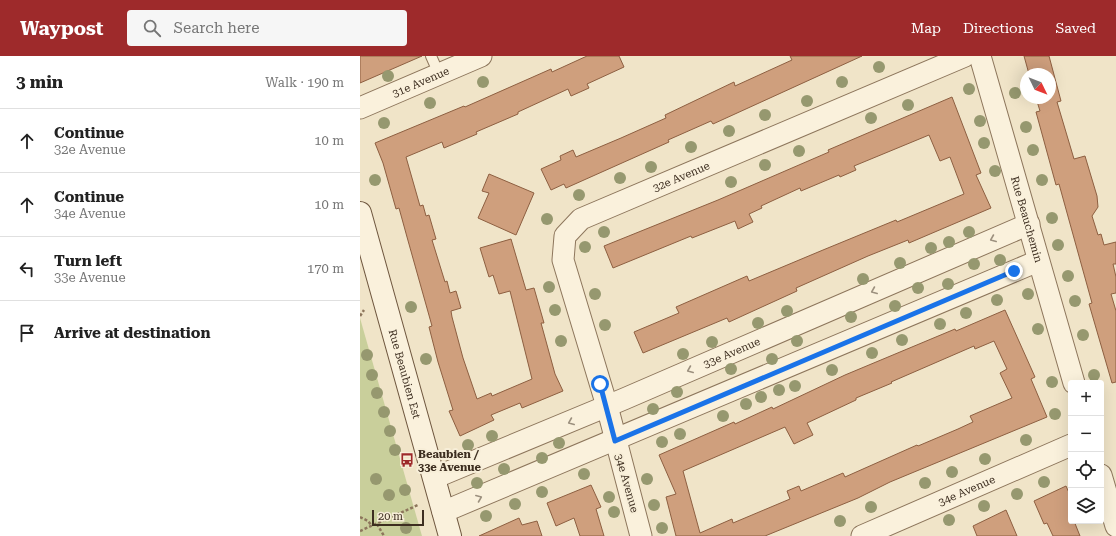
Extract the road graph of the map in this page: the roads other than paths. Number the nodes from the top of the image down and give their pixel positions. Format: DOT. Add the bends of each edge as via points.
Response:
graph roads {
  1 [pos="481,56"];
  2 [pos="965,56"];
  3 [pos="980,56"];
  4 [pos="435,65"];
  5 [pos="360,108"];
  6 [pos="360,212"];
  7 [pos="1029,224"];
  8 [pos="1038,261"];
  9 [pos="1073,380"];
  10 [pos="607,406"];
  11 [pos="615,441"];
  12 [pos="1068,446"];
  13 [pos="434,478"];
  14 [pos="1104,486"];
  15 [pos="443,512"];
  16 [pos="1116,526"];
  17 [pos="450,536"];
  18 [pos="641,536"];
  19 [pos="862,536"];
  1 -- 4 [label="street, 31e Avenue"];
  2 -- 10 [label="street, 32e Avenue" via="581,219 565,236 563,260"];
  3 -- 7 [label="street, Rue Beauchemin"];
  4 -- 5 [label="street, 31e Avenue"];
  6 -- 13 [label="street, Rue Beaubien Est"];
  7 -- 8 [label="street, Rue Beauchemin"];
  7 -- 10 [label="street, 33e Avenue, one-way"];
  8 -- 9 [label="street, Rue Beauchemin"];
  8 -- 11 [label="street"];
  10 -- 11 [label="street, 34e Avenue"];
  10 -- 13 [label="street, 33e Avenue, one-way"];
  15 -- 11 [label="street, one-way"];
  11 -- 18 [label="street, 34e Avenue"];
  12 -- 19 [label="street, 34e Avenue"];
  13 -- 15 [label="street, Rue Beaubien Est"];
  14 -- 16 [label="street"];
  15 -- 17 [label="street, Rue Beaubien Est"];
}
